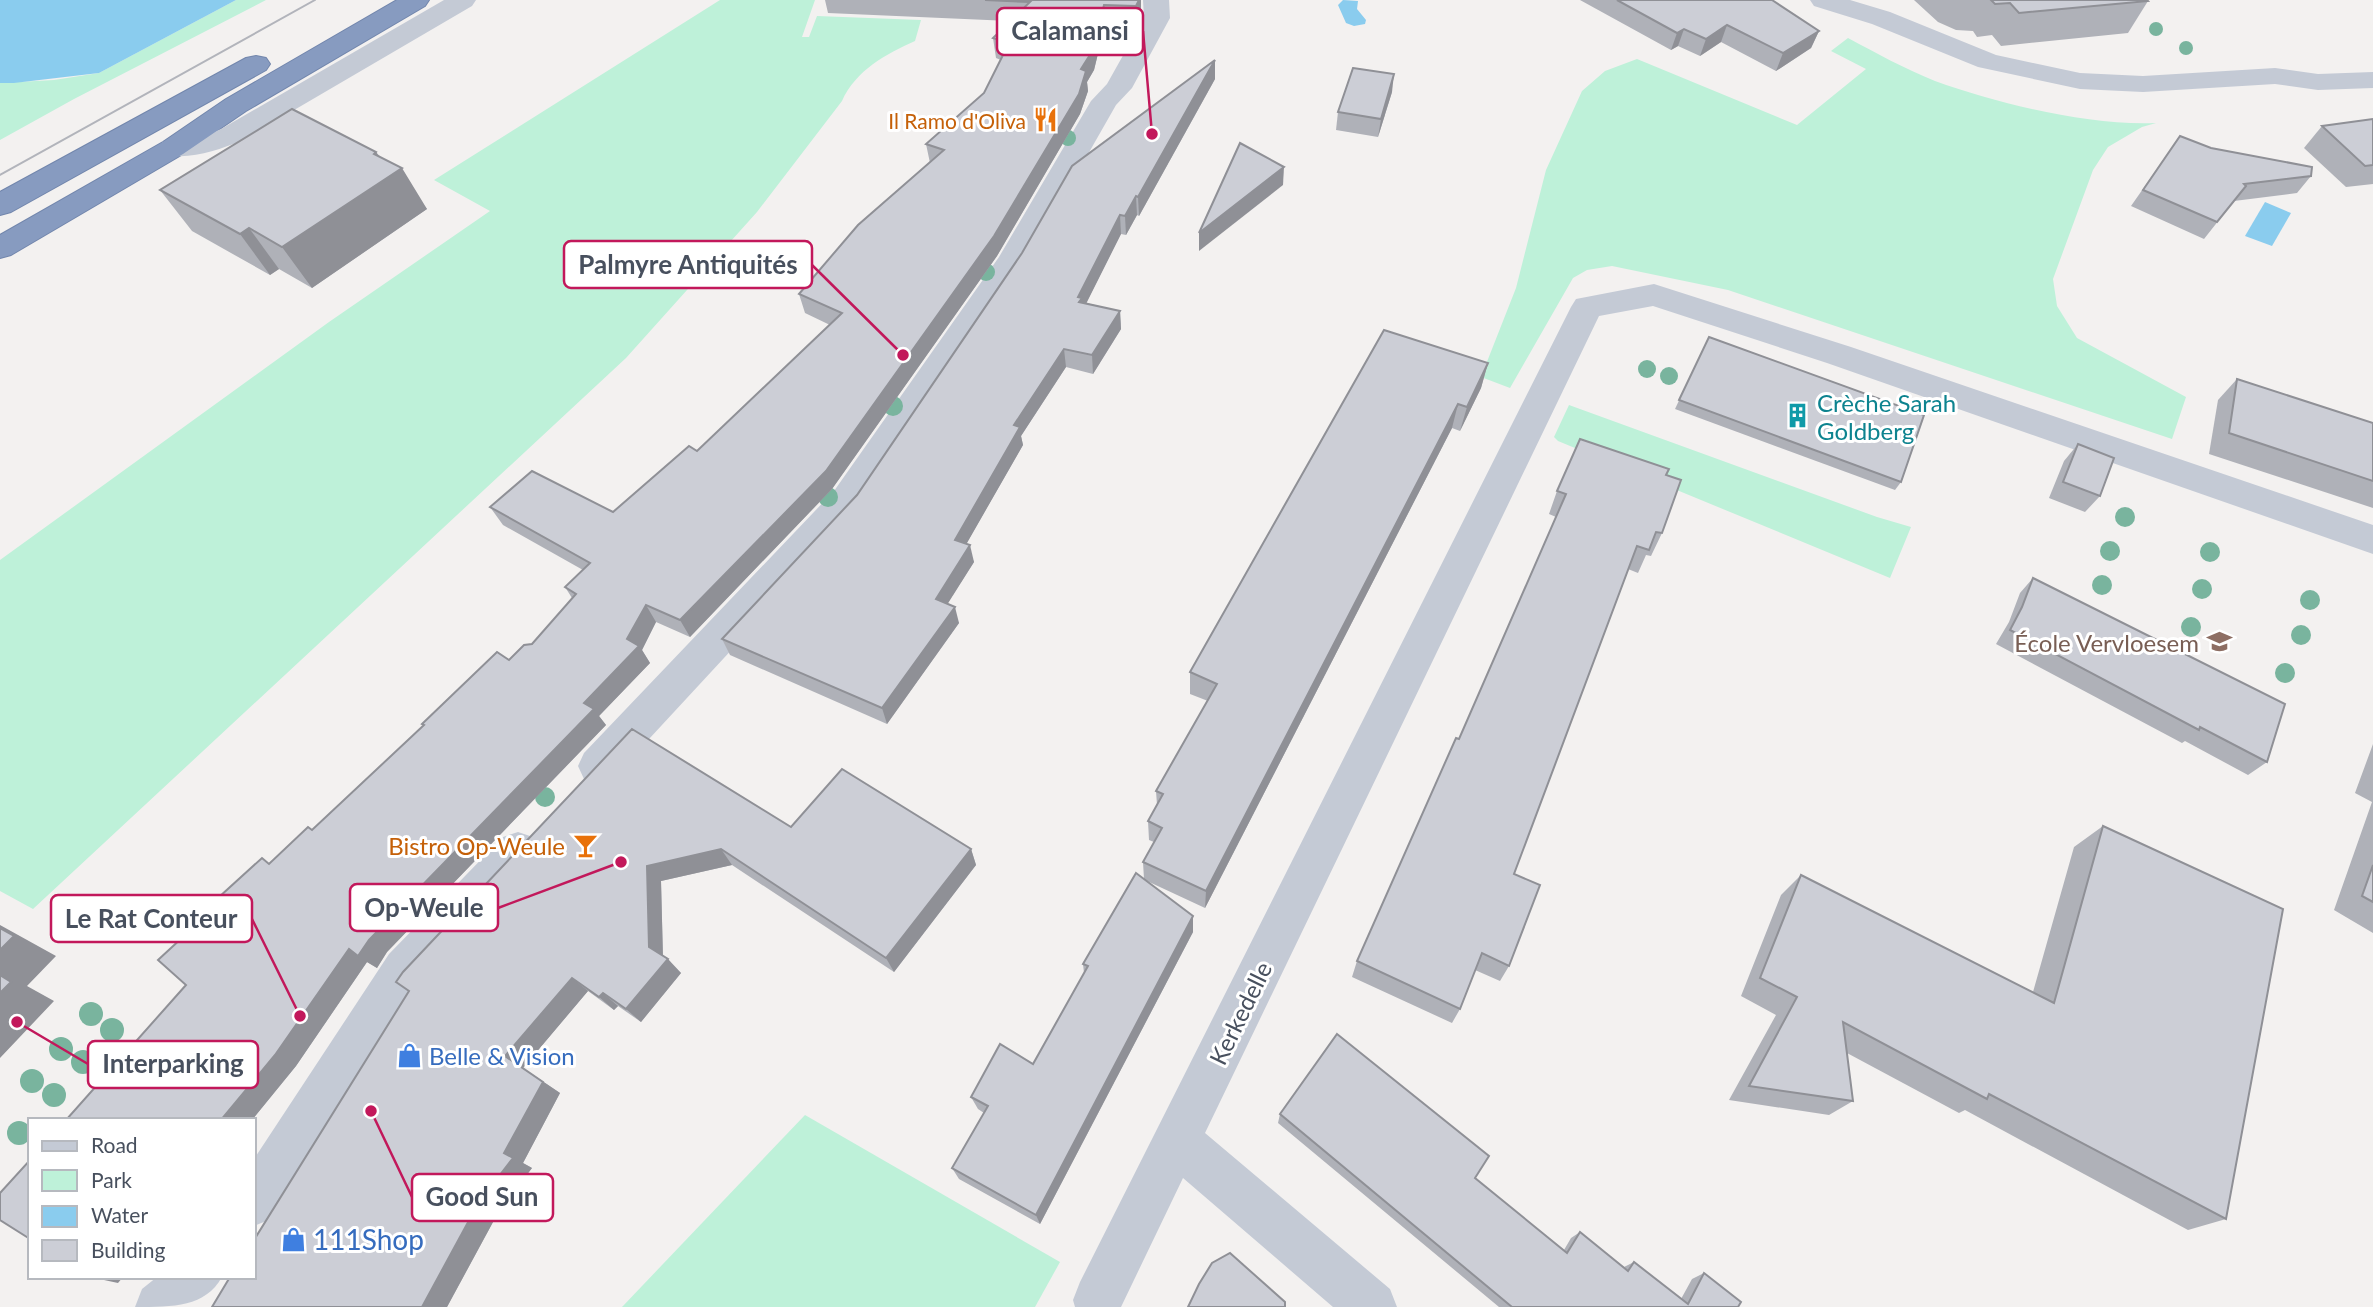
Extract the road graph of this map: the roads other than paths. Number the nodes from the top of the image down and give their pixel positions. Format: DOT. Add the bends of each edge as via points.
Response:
graph roads {
  1 [pos="371,0"];
  2 [pos="416,0"];
  3 [pos="463,0"];
  4 [pos="1156,0"];
  5 [pos="1821,0"];
  6 [pos="2373,80"];
  7 [pos="173,148"];
  8 [pos="102,150"];
  9 [pos="0,205"];
  10 [pos="0,226"];
  11 [pos="0,248"];
  12 [pos="2373,540"];
  13 [pos="576,789"];
  14 [pos="538,829"];
  15 [pos="1177,1142"];
  16 [pos="256,1199"];
  17 [pos="195,1279"];
  18 [pos="1098,1300"];
  19 [pos="160,1307"];
  20 [pos="1372,1307"];
  1 -- 8 [label="highway"];
  2 -- 7 [label="highway" via="236,105"];
  3 -- 7 [label="street" via="231,135"];
  4 -- 13 [label="street" via="1157,18 1011,263 847,501"];
  5 -- 6 [label="street" via="1859,27 1917,55 1985,79 2062,97 2139,106 2195,104 2294,96 2318,82"];
  7 -- 11 [label="highway"];
  8 -- 9 [label="highway"];
  8 -- 10 [label="highway"];
  12 -- 15 [label="street, Kerkedelle" via="1654,295 1587,307"];
  14 -- 16 [label="street" via="405,969"];
  15 -- 18 [label="street, Kerkedelle"];
  15 -- 20 [label="street"];
  17 -- 19 [label="street"];
}
